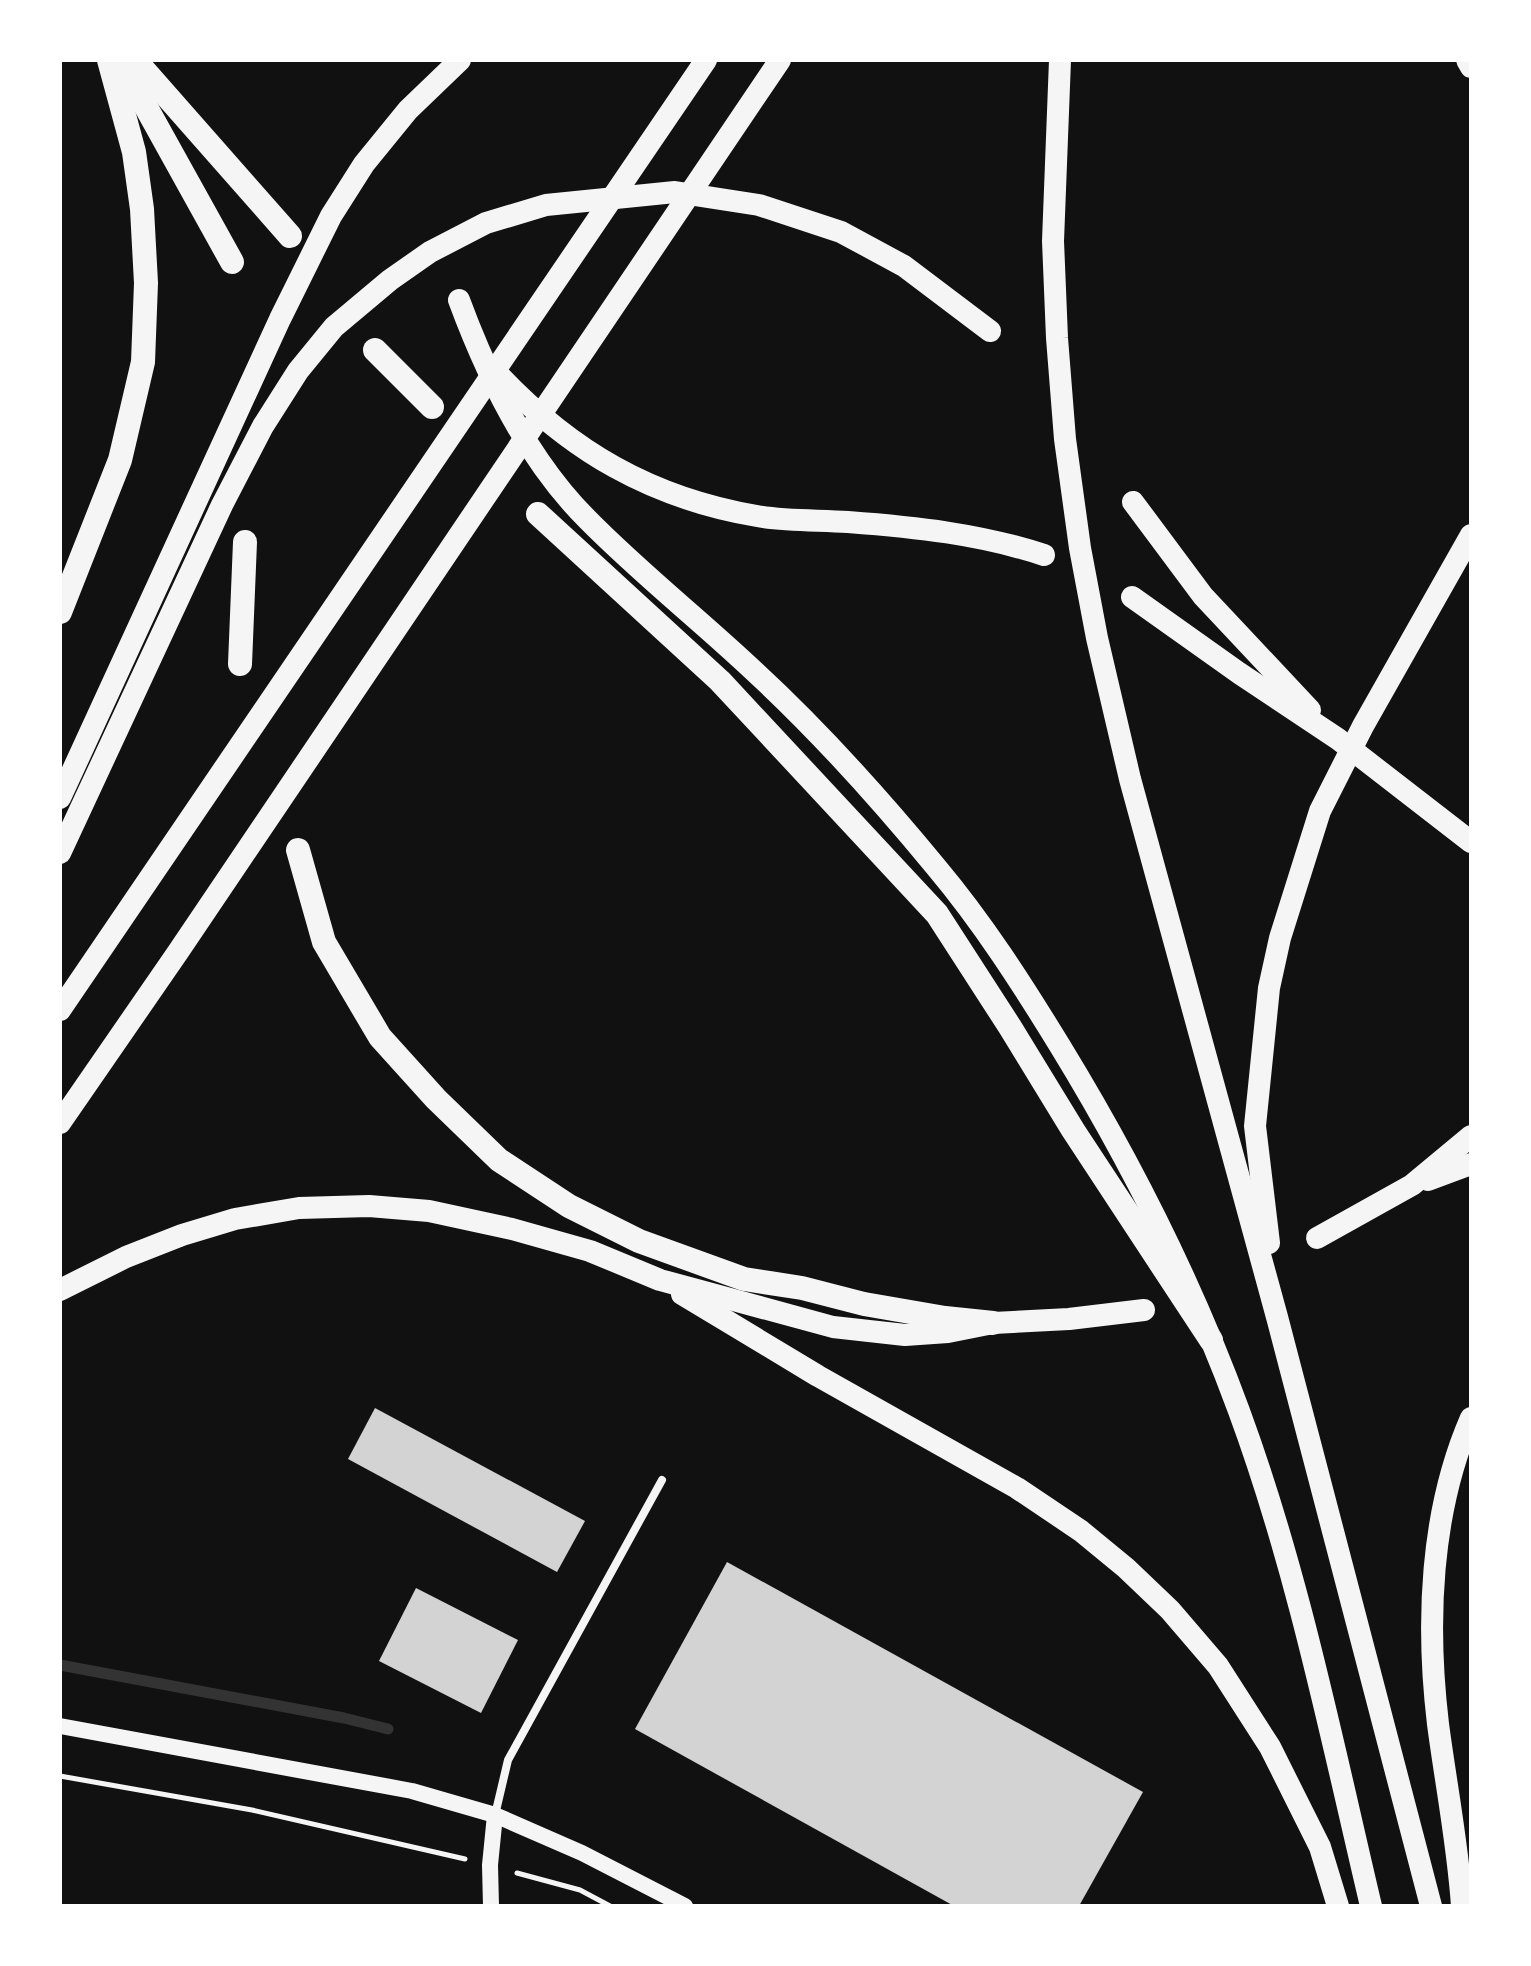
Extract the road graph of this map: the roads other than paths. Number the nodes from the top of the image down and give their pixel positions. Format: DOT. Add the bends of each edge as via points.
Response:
graph roads {
  1 [pos="109,60"];
  2 [pos="120,60"];
  3 [pos="135,60"];
  4 [pos="460,60"];
  5 [pos="706,60"];
  6 [pos="780,60"];
  7 [pos="1060,60"];
  8 [pos="1467,60"];
  9 [pos="1471,67"];
  10 [pos="290,236"];
  11 [pos="232,262"];
  12 [pos="459,300"];
  13 [pos="990,331"];
  14 [pos="375,350"];
  15 [pos="485,360"];
  16 [pos="432,407"];
  17 [pos="1133,502"];
  18 [pos="538,514"];
  19 [pos="1471,535"];
  20 [pos="245,542"];
  21 [pos="1044,555"];
  22 [pos="1132,597"];
  23 [pos="60,612"];
  24 [pos="240,664"];
  25 [pos="1338,739"];
  26 [pos="60,798"];
  27 [pos="1471,842"];
  28 [pos="298,850"];
  29 [pos="60,853"];
  30 [pos="60,1010"];
  31 [pos="60,1123"];
  32 [pos="1471,1136"];
  33 [pos="1471,1164"];
  34 [pos="1412,1185"];
  35 [pos="1317,1238"];
  36 [pos="660,1280"];
  37 [pos="60,1290"];
  38 [pos="1144,1310"];
  39 [pos="1277,1317"];
  40 [pos="993,1323"];
  41 [pos="1211,1340"];
  42 [pos="1471,1418"];
  43 [pos="662,1480"];
  44 [pos="60,1726"];
  45 [pos="495,1815"];
  46 [pos="491,1906"];
  47 [pos="685,1906"];
  48 [pos="1338,1906"];
  49 [pos="1371,1906"];
  50 [pos="1431,1906"];
  51 [pos="1462,1906"];
  1 -- 23 [label="highway" via="134,152 142,209 143,362 120,460"];
  2 -- 11 [label="highway"];
  3 -- 10 [label="highway"];
  4 -- 26 [label="highway" via="408,110 331,216"];
  5 -- 30 [label="highway"];
  6 -- 31 [label="highway"];
  7 -- 39 [label="highway" via="1053,241 1065,439 1080,548 1130,779"];
  8 -- 9 [label="highway"];
  12 -- 15 [label="highway"];
  13 -- 29 [label="highway" via="904,266 841,232 759,205 675,192 546,205 486,223 430,252 334,327 263,426"];
  14 -- 16 [label="highway"];
  15 -- 21 [label="highway" via="529,408 591,456 701,505 760,517 922,529 1000,541"];
  15 -- 41 [label="highway" via="531,450 584,516 758,674 857,775 939,870 1008,962 1109,1126 1170,1244"];
  17 -- 25 [label="highway" via="1203,596"];
  18 -- 41 [label="highway" via="720,681 937,914"];
  19 -- 39 [label="highway" via="1320,811 1280,938 1269,988 1255,1126"];
  20 -- 24 [label="highway"];
  22 -- 25 [label="highway"];
  25 -- 27 [label="highway"];
  28 -- 40 [label="highway" via="324,942 380,1037 499,1160 639,1241 744,1279"];
  32 -- 34 [label="highway"];
  33 -- 34 [label="highway"];
  34 -- 35 [label="highway"];
  36 -- 37 [label="highway" via="590,1251 512,1229 429,1211 369,1206 299,1208 235,1219 126,1257"];
  36 -- 40 [label="highway" via="833,1327 905,1335"];
  36 -- 48 [label="highway" via="1017,1488 1126,1568 1218,1666 1270,1747 1320,1847"];
  38 -- 40 [label="highway"];
  39 -- 50 [label="highway"];
  41 -- 49 [label="highway" via="1280,1539"];
  42 -- 51 [label="highway" via="1441,1514 1432,1621 1438,1720"];
  43 -- 45 [label="street" via="508,1760"];
  44 -- 45 [label="main road" via="412,1791"];
  45 -- 46 [label="main road"];
  45 -- 47 [label="main road"];
}
